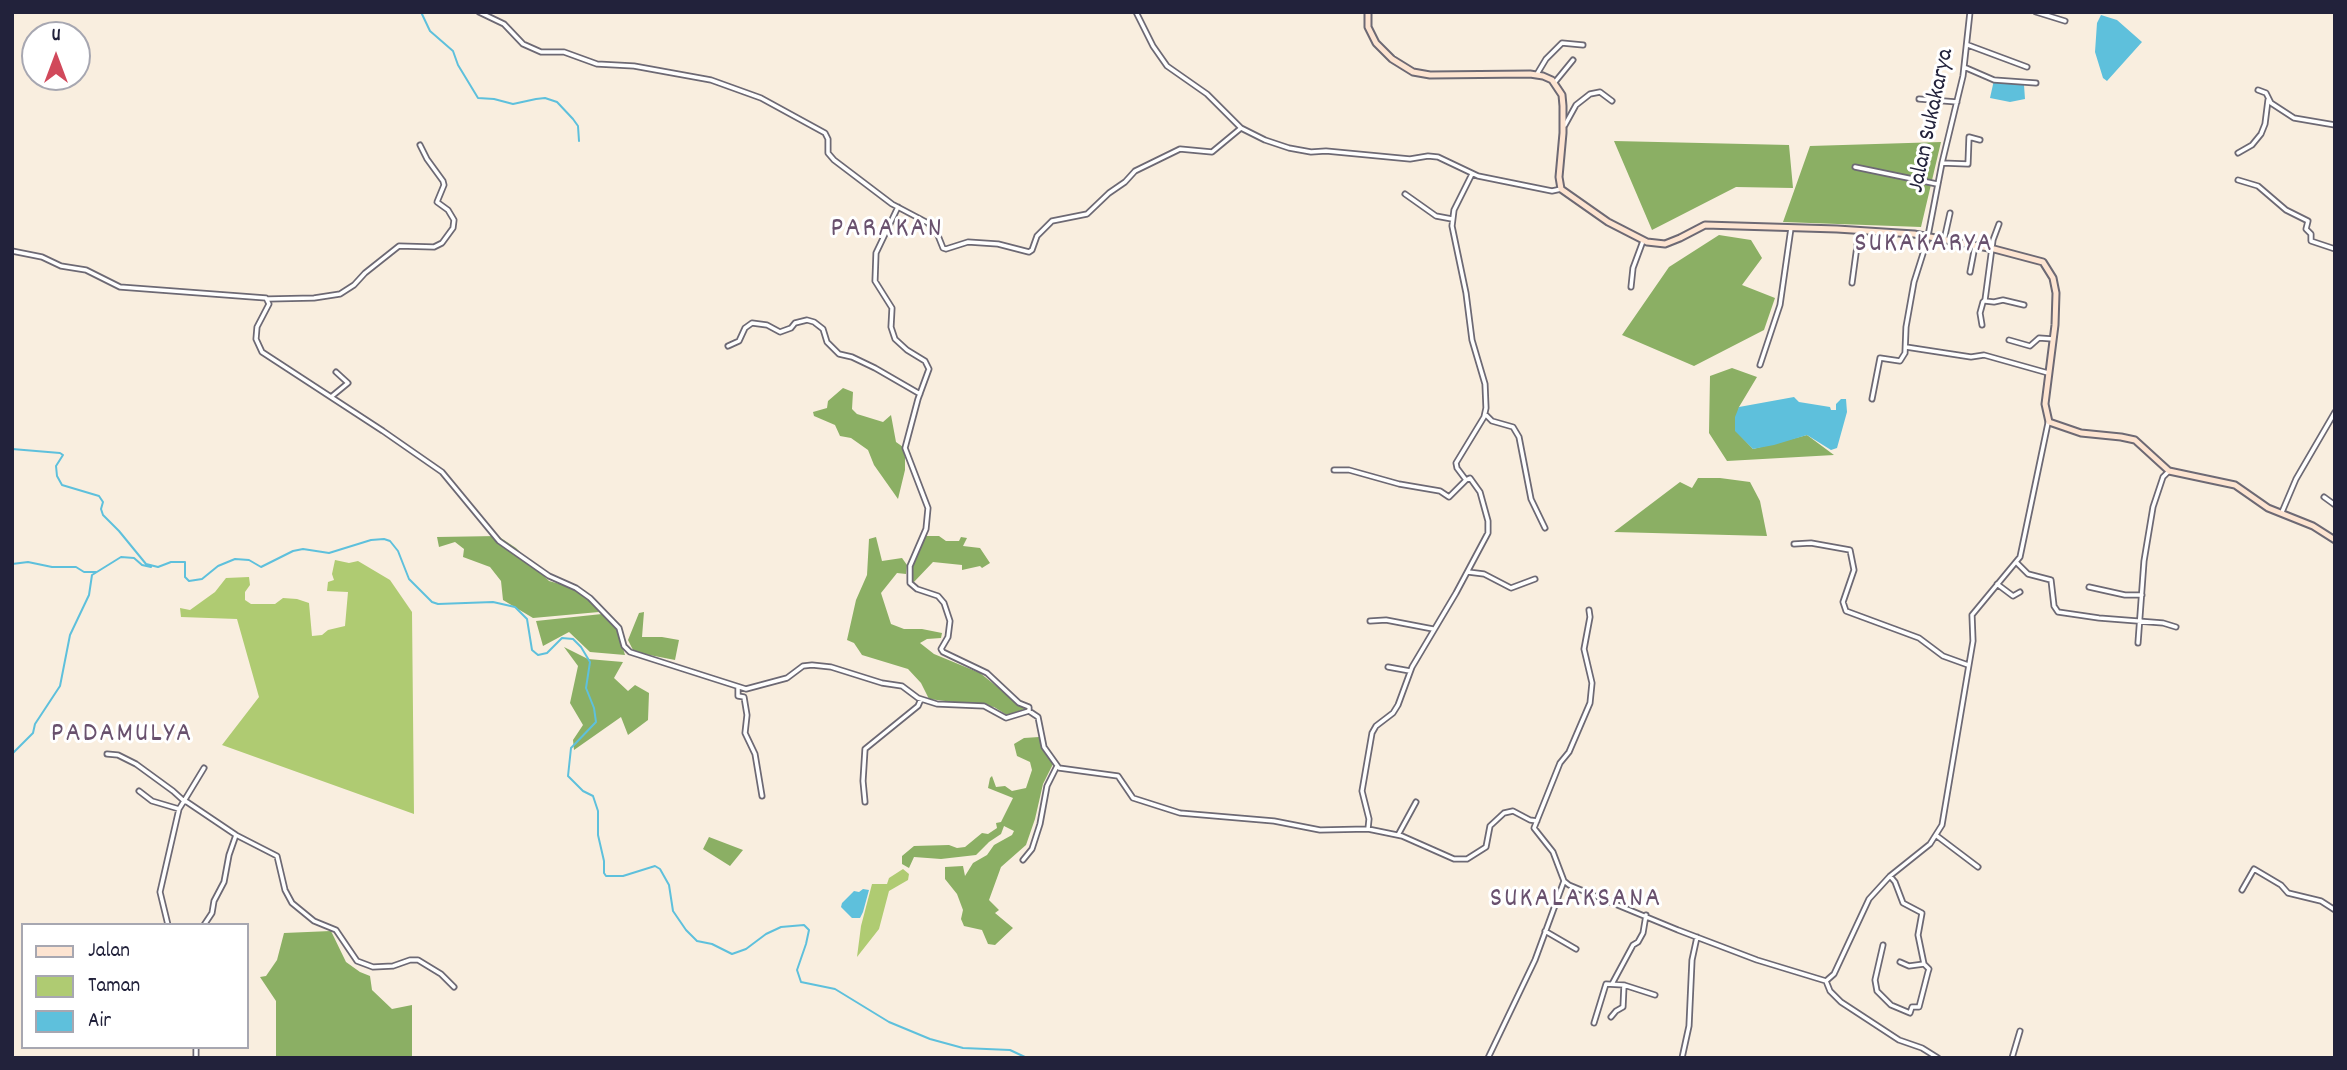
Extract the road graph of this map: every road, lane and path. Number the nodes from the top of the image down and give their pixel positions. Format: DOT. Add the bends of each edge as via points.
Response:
graph roads {
  1 [pos="479,12"];
  2 [pos="1136,12"];
  3 [pos="1368,12"];
  4 [pos="1970,12"];
  5 [pos="2036,12"];
  6 [pos="2065,21"];
  7 [pos="1583,45"];
  8 [pos="1968,45"];
  9 [pos="1573,60"];
  10 [pos="2026,67"];
  11 [pos="1964,68"];
  12 [pos="1537,74"];
  13 [pos="1555,82"];
  14 [pos="2036,83"];
  15 [pos="2258,90"];
  16 [pos="1919,99"];
  17 [pos="2268,100"];
  18 [pos="1612,101"];
  19 [pos="1957,102"];
  20 [pos="2335,125"];
  21 [pos="1563,127"];
  22 [pos="1241,128"];
  23 [pos="1980,140"];
  24 [pos="420,145"];
  25 [pos="2238,153"];
  26 [pos="1942,163"];
  27 [pos="1856,167"];
  28 [pos="1472,174"];
  29 [pos="2238,180"];
  30 [pos="1937,184"];
  31 [pos="1561,189"];
  32 [pos="1405,194"];
  33 [pos="898,207"];
  34 [pos="1950,213"];
  35 [pos="1452,219"];
  36 [pos="1999,224"];
  37 [pos="1791,228"];
  38 [pos="1859,231"];
  39 [pos="1927,237"];
  40 [pos="1944,240"];
  41 [pos="1643,241"];
  42 [pos="1975,246"];
  43 [pos="1992,249"];
  44 [pos="2335,249"];
  45 [pos="12,251"];
  46 [pos="1970,272"];
  47 [pos="1852,284"];
  48 [pos="1631,287"];
  49 [pos="268,299"];
  50 [pos="1985,301"];
  51 [pos="2024,305"];
  52 [pos="1982,325"];
  53 [pos="2053,339"];
  54 [pos="2009,340"];
  55 [pos="728,346"];
  56 [pos="1906,347"];
  57 [pos="1760,365"];
  58 [pos="336,372"];
  59 [pos="2048,373"];
  60 [pos="920,394"];
  61 [pos="331,397"];
  62 [pos="1872,399"];
  63 [pos="2335,412"];
  64 [pos="1485,414"];
  65 [pos="2049,422"];
  66 [pos="1334,470"];
  67 [pos="2169,471"];
  68 [pos="1466,480"];
  69 [pos="2324,497"];
  70 [pos="2335,505"];
  71 [pos="2281,513"];
  72 [pos="1545,528"];
  73 [pos="2335,540"];
  74 [pos="1794,544"];
  75 [pos="2017,563"];
  76 [pos="1468,572"];
  77 [pos="1535,579"];
  78 [pos="1997,584"];
  79 [pos="2089,587"];
  80 [pos="2020,592"];
  81 [pos="2142,595"];
  82 [pos="1589,610"];
  83 [pos="1370,621"];
  84 [pos="2140,621"];
  85 [pos="2176,627"];
  86 [pos="1433,629"];
  87 [pos="2138,642"];
  88 [pos="1968,665"];
  89 [pos="1388,667"];
  90 [pos="1410,671"];
  91 [pos="738,687"];
  92 [pos="921,699"];
  93 [pos="1029,711"];
  94 [pos="107,754"];
  95 [pos="1057,766"];
  96 [pos="204,768"];
  97 [pos="139,791"];
  98 [pos="762,796"];
  99 [pos="184,801"];
  100 [pos="865,802"];
  101 [pos="1416,802"];
  102 [pos="179,809"];
  103 [pos="1537,821"];
  104 [pos="1368,829"];
  105 [pos="236,835"];
  106 [pos="1398,835"];
  107 [pos="1937,836"];
  108 [pos="1023,860"];
  109 [pos="1978,867"];
  110 [pos="1889,876"];
  111 [pos="1564,881"];
  112 [pos="2242,890"];
  113 [pos="2335,910"];
  114 [pos="1646,915"];
  115 [pos="168,923"];
  116 [pos="205,923"];
  117 [pos="1545,932"];
  118 [pos="1697,937"];
  119 [pos="1883,944"];
  120 [pos="1576,949"];
  121 [pos="1900,962"];
  122 [pos="1924,964"];
  123 [pos="1826,981"];
  124 [pos="1612,985"];
  125 [pos="1624,985"];
  126 [pos="454,987"];
  127 [pos="1655,995"];
  128 [pos="1611,1017"];
  129 [pos="1594,1023"];
  130 [pos="2020,1031"];
  131 [pos="1488,1058"];
  132 [pos="1682,1058"];
  133 [pos="1938,1058"];
  134 [pos="2012,1058"];
  1 -- 33 [label="street" via="541,52 564,52 597,64 711,80 761,98 825,133 834,160"];
  2 -- 22 [label="street" via="1167,66 1208,94"];
  3 -- 12 [label="main road" via="1368,27 1377,43 1413,72"];
  4 -- 8 [label="street, Jalan Sukakarya"];
  5 -- 6 [label="street"];
  7 -- 12 [label="street" via="1562,43"];
  8 -- 10 [label="street"];
  8 -- 11 [label="street, Jalan Sukakarya"];
  9 -- 13 [label="street"];
  11 -- 14 [label="street" via="1994,80"];
  11 -- 19 [label="street, Jalan Sukakarya"];
  12 -- 13 [label="main road"];
  13 -- 21 [label="main road" via="1562,95"];
  15 -- 17 [label="street" via="2266,93"];
  16 -- 19 [label="street"];
  17 -- 20 [label="street" via="2294,118"];
  17 -- 25 [label="street" via="2263,131 2254,144"];
  18 -- 21 [label="street" via="1600,92 1590,94 1576,105"];
  19 -- 26 [label="street, Jalan Sukakarya"];
  21 -- 31 [label="main road"];
  22 -- 28 [label="street" via="1289,148 1410,159 1428,156"];
  22 -- 33 [label="street" via="1212,152 1180,149 1135,170 1087,214 1052,221 1029,252 968,242 944,249 933,227"];
  23 -- 26 [label="street" via="1969,137 1968,164"];
  24 -- 49 [label="street" via="443,181 437,202 454,220 442,243 400,246 340,294"];
  26 -- 30 [label="street, Jalan Sukakarya"];
  27 -- 30 [label="street"];
  28 -- 31 [label="street" via="1514,185"];
  28 -- 35 [label="street"];
  29 -- 44 [label="street" via="2260,188 2308,221 2305,228 2311,241"];
  30 -- 39 [label="street, Jalan Sukakarya"];
  31 -- 41 [label="main road"];
  32 -- 35 [label="street" via="1436,216"];
  33 -- 60 [label="street" via="876,253 875,281 892,308 895,339 928,365"];
  34 -- 40 [label="street"];
  35 -- 64 [label="street" via="1472,340 1485,384"];
  36 -- 43 [label="street"];
  37 -- 38 [label="main road"];
  37 -- 41 [label="main road" via="1705,225 1665,243"];
  37 -- 57 [label="street" via="1780,305"];
  38 -- 39 [label="main road"];
  38 -- 47 [label="street"];
  39 -- 40 [label="main road"];
  39 -- 56 [label="street, Jalan Sukakarya" via="1914,282"];
  40 -- 42 [label="main road"];
  41 -- 48 [label="street"];
  42 -- 43 [label="main road"];
  42 -- 46 [label="street"];
  43 -- 50 [label="street"];
  43 -- 53 [label="main road" via="2043,262 2056,293"];
  45 -- 49 [label="street" via="86,270 120,287"];
  49 -- 61 [label="street" via="257,327 262,352"];
  50 -- 51 [label="street"];
  50 -- 52 [label="street"];
  53 -- 54 [label="street" via="2039,338 2030,346"];
  53 -- 59 [label="main road"];
  55 -- 60 [label="street" via="739,341 752,323 780,332 807,320 820,326 839,354"];
  56 -- 59 [label="street" via="1984,355"];
  56 -- 62 [label="street" via="1902,360 1880,358"];
  58 -- 61 [label="street" via="348,383"];
  59 -- 65 [label="main road" via="2045,410"];
  60 -- 93 [label="street" via="905,448 928,508 921,546 910,566 910,583 944,603 950,621 943,652 987,673"];
  61 -- 91 [label="street" via="442,472 499,541 590,598 619,628 626,649"];
  63 -- 71 [label="street"];
  64 -- 68 [label="street" via="1456,463"];
  64 -- 72 [label="street" via="1513,427 1519,438 1531,499"];
  65 -- 67 [label="main road" via="2081,433 2135,440"];
  65 -- 75 [label="street"];
  66 -- 68 [label="street" via="1440,491 1449,497"];
  67 -- 71 [label="main road" via="2230,483"];
  67 -- 81 [label="street" via="2153,507"];
  68 -- 76 [label="street" via="1470,478 1480,492 1489,527"];
  69 -- 70 [label="street"];
  71 -- 73 [label="main road"];
  74 -- 88 [label="street" via="1850,550 1854,570 1843,602 1846,611 1919,638 1943,656"];
  75 -- 78 [label="street"];
  75 -- 84 [label="street" via="2028,574 2051,580 2057,611"];
  76 -- 77 [label="street" via="1484,574 1511,588"];
  76 -- 86 [label="street"];
  78 -- 80 [label="street" via="2013,596"];
  78 -- 88 [label="street" via="1972,615"];
  79 -- 81 [label="street"];
  81 -- 84 [label="street"];
  82 -- 103 [label="street" via="1584,649 1592,683 1590,703"];
  83 -- 86 [label="street"];
  84 -- 85 [label="street"];
  84 -- 87 [label="street"];
  86 -- 90 [label="street"];
  88 -- 107 [label="street" via="1945,812"];
  89 -- 90 [label="street"];
  90 -- 104 [label="street" via="1398,705 1372,733 1362,791"];
  91 -- 92 [label="street" via="751,688 812,665 898,684"];
  91 -- 98 [label="street" via="738,696 744,697 746,733 755,754"];
  92 -- 93 [label="street" via="984,706 1006,718"];
  92 -- 100 [label="street" via="865,749"];
  93 -- 95 [label="street" via="1038,717 1044,747"];
  94 -- 99 [label="street" via="136,764"];
  95 -- 104 [label="street" via="1118,776 1133,798 1180,813 1320,830"];
  95 -- 108 [label="street" via="1047,786 1032,849"];
  96 -- 99 [label="street"];
  97 -- 102 [label="street" via="152,801"];
  99 -- 102 [label="street"];
  99 -- 105 [label="street"];
  101 -- 106 [label="street"];
  102 -- 115 [label="street" via="160,892"];
  103 -- 106 [label="street" via="1513,811 1504,813 1490,826 1486,847 1467,859 1454,859"];
  103 -- 111 [label="street" via="1534,828 1553,852"];
  104 -- 106 [label="street"];
  105 -- 116 [label="street" via="226,878"];
  105 -- 126 [label="street" via="277,856 292,903 336,930 357,961 383,966 418,960"];
  107 -- 109 [label="street"];
  107 -- 110 [label="street"];
  110 -- 122 [label="street" via="1904,904 1922,913 1918,935"];
  110 -- 123 [label="street" via="1870,899"];
  111 -- 114 [label="street"];
  111 -- 117 [label="street"];
  112 -- 113 [label="street" via="2254,869 2288,893 2321,901"];
  114 -- 118 [label="street"];
  114 -- 124 [label="street" via="1643,933"];
  117 -- 120 [label="street"];
  117 -- 131 [label="street"];
  118 -- 123 [label="street"];
  118 -- 132 [label="street"];
  119 -- 122 [label="street" via="1875,980 1877,991 1891,1005 1910,1013 1912,1007 1919,1007 1928,972"];
  121 -- 122 [label="street"];
  123 -- 133 [label="street" via="1842,1002 1899,1041"];
  124 -- 125 [label="street"];
  124 -- 129 [label="street" via="1605,985"];
  125 -- 127 [label="street"];
  125 -- 128 [label="street" via="1623,1007"];
  130 -- 134 [label="street"];
}
